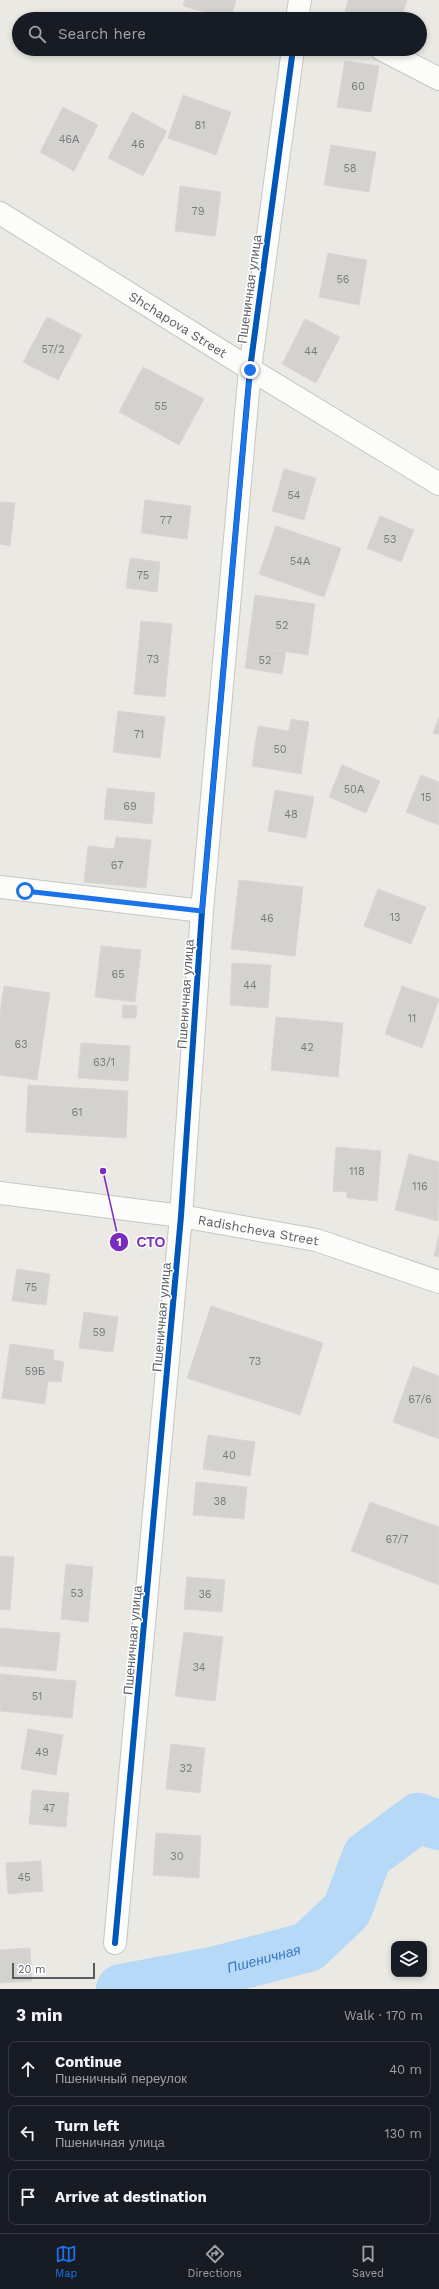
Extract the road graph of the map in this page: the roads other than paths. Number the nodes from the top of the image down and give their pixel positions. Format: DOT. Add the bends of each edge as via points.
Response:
graph roads {
  1 [pos="292,56"];
  2 [pos="395,56"];
  3 [pos="439,79"];
  4 [pos="0,213"];
  5 [pos="250,370"];
  6 [pos="439,484"];
  7 [pos="0,887"];
  8 [pos="202,911"];
  9 [pos="0,1193"];
  10 [pos="181,1216"];
  11 [pos="439,1282"];
  12 [pos="116,1943"];
  1 -- 5 [label="street, Пшеничная улица"];
  2 -- 3 [label="street"];
  4 -- 5 [label="street, Shchapova Street"];
  5 -- 6 [label="street, Shchapova Street"];
  5 -- 8 [label="street, Пшеничная улица"];
  7 -- 8 [label="street"];
  8 -- 10 [label="street, Пшеничная улица"];
  9 -- 10 [label="street, Radishcheva Street"];
  10 -- 11 [label="street, Radishcheva Street" via="316,1240"];
  10 -- 12 [label="street, Пшеничная улица"];
}
